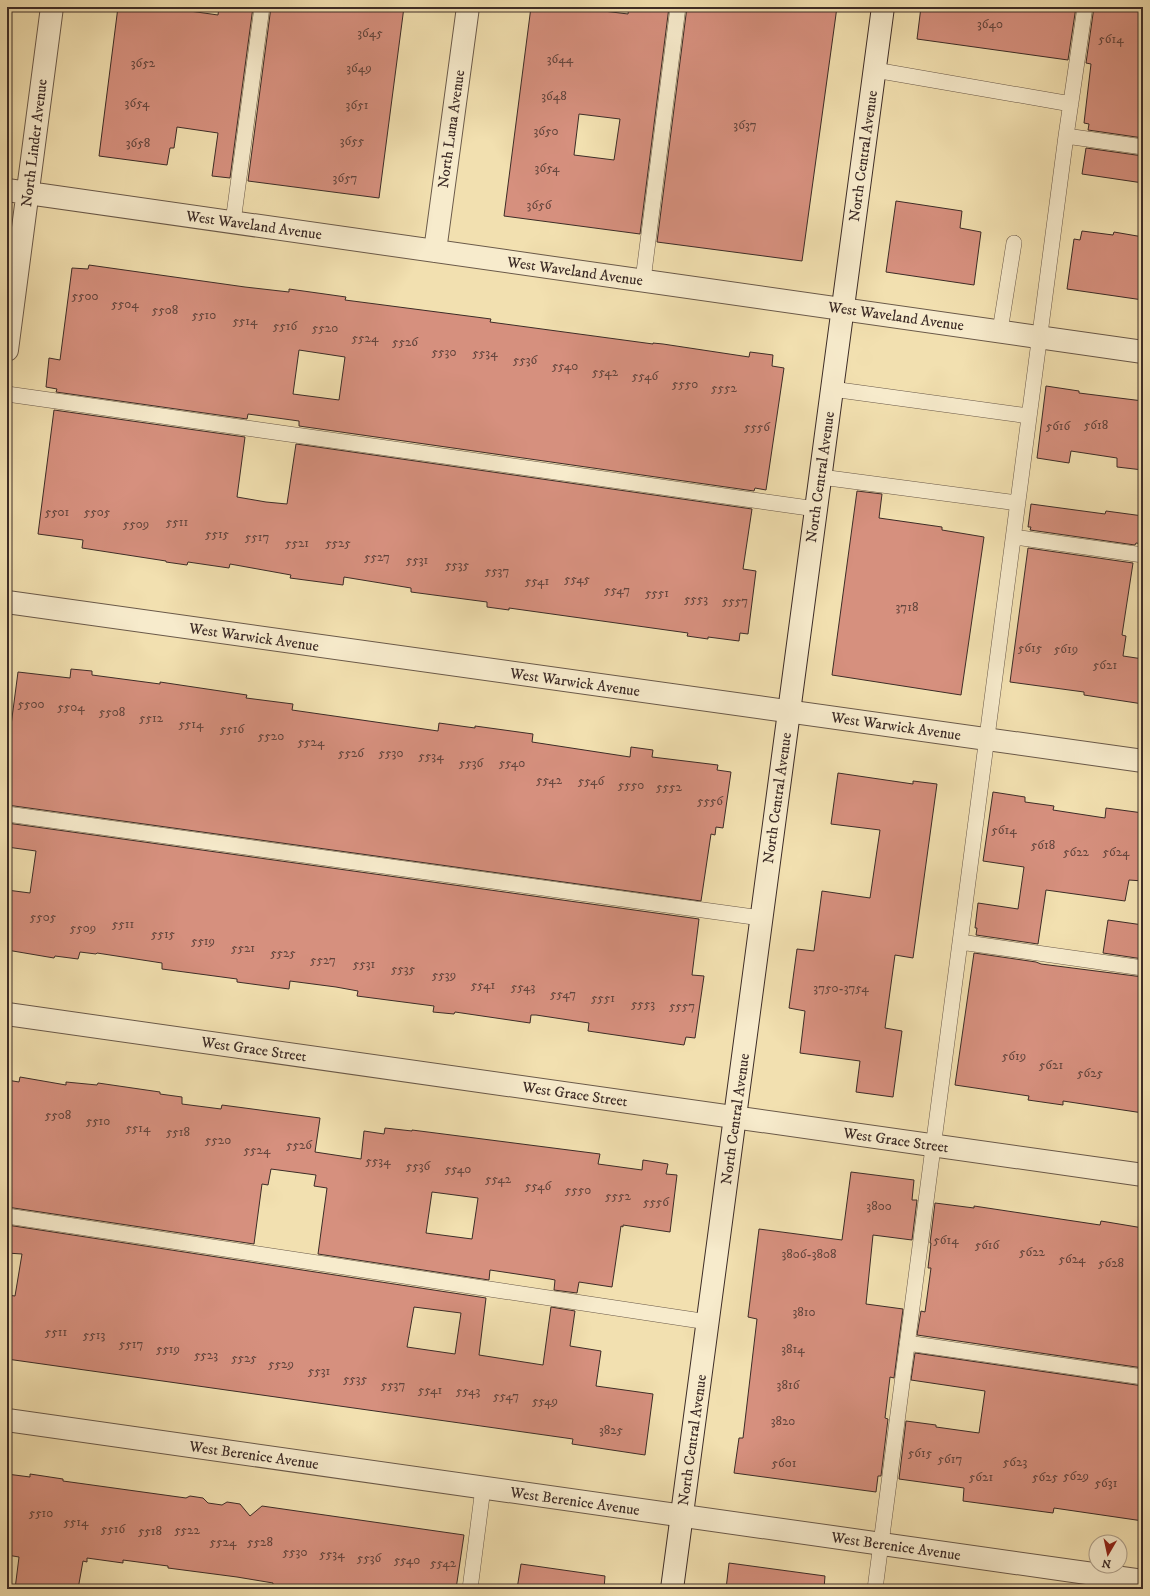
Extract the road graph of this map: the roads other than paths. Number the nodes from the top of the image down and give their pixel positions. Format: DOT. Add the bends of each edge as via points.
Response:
graph roads {
  1 [pos="52,7"];
  2 [pos="262,7"];
  3 [pos="468,7"];
  4 [pos="678,7"];
  5 [pos="883,7"];
  6 [pos="1085,7"];
  7 [pos="875,70"];
  8 [pos="1071,104"];
  9 [pos="1066,136"];
  10 [pos="1143,147"];
  11 [pos="17,192"];
  12 [pos="233,222"];
  13 [pos="1014,243"];
  14 [pos="435,251"];
  15 [pos="643,280"];
  16 [pos="843,309"];
  17 [pos="1000,331"];
  18 [pos="1040,337"];
  19 [pos="7,350"];
  20 [pos="1143,352"];
  21 [pos="832,389"];
  22 [pos="7,394"];
  23 [pos="1029,416"];
  24 [pos="820,477"];
  25 [pos="1018,503"];
  26 [pos="816,509"];
  27 [pos="1014,537"];
  28 [pos="1143,556"];
  29 [pos="7,602"];
  30 [pos="789,711"];
  31 [pos="987,739"];
  32 [pos="1143,761"];
  33 [pos="7,814"];
  34 [pos="761,918"];
  35 [pos="960,942"];
  36 [pos="1143,968"];
  37 [pos="7,1014"];
  38 [pos="735,1117"];
  39 [pos="934,1146"];
  40 [pos="1143,1175"];
  41 [pos="7,1216"];
  42 [pos="708,1322"];
  43 [pos="907,1343"];
  44 [pos="1143,1377"];
  45 [pos="7,1420"];
  46 [pos="483,1488"];
  47 [pos="682,1516"];
  48 [pos="881,1544"];
  49 [pos="1143,1581"];
  50 [pos="470,1589"];
  51 [pos="672,1589"];
  52 [pos="875,1589"];
  1 -- 11 [label="street, North Linder Avenue"];
  2 -- 12 [label="lane"];
  3 -- 14 [label="street, North Luna Avenue"];
  4 -- 15 [label="lane"];
  5 -- 7 [label="street, North Central Avenue"];
  6 -- 8 [label="lane"];
  7 -- 8 [label="lane"];
  7 -- 16 [label="street, North Central Avenue"];
  8 -- 9 [label="lane"];
  9 -- 10 [label="lane"];
  9 -- 18 [label="lane"];
  11 -- 12 [label="street, West Waveland Avenue"];
  11 -- 19 [label="street, North Linder Avenue"];
  12 -- 14 [label="street, West Waveland Avenue"];
  13 -- 17 [label="lane"];
  14 -- 15 [label="street, West Waveland Avenue"];
  15 -- 16 [label="street, West Waveland Avenue"];
  16 -- 17 [label="street, West Waveland Avenue"];
  16 -- 21 [label="street, North Central Avenue"];
  17 -- 18 [label="street, West Waveland Avenue"];
  18 -- 20 [label="street, West Waveland Avenue"];
  18 -- 23 [label="lane"];
  21 -- 23 [label="lane"];
  21 -- 24 [label="street, North Central Avenue"];
  22 -- 26 [label="lane"];
  23 -- 25 [label="lane"];
  24 -- 25 [label="lane"];
  24 -- 26 [label="street, North Central Avenue"];
  25 -- 27 [label="lane"];
  26 -- 30 [label="street, North Central Avenue"];
  27 -- 28 [label="lane"];
  27 -- 31 [label="lane"];
  29 -- 30 [label="street, West Warwick Avenue"];
  30 -- 31 [label="street, West Warwick Avenue"];
  30 -- 34 [label="street, North Central Avenue"];
  31 -- 32 [label="street, West Warwick Avenue"];
  31 -- 35 [label="lane"];
  33 -- 34 [label="lane"];
  34 -- 38 [label="street, North Central Avenue"];
  35 -- 36 [label="lane"];
  35 -- 39 [label="lane"];
  37 -- 38 [label="street, West Grace Street"];
  38 -- 39 [label="street, West Grace Street"];
  38 -- 42 [label="street, North Central Avenue"];
  39 -- 40 [label="street, West Grace Street"];
  39 -- 43 [label="lane"];
  41 -- 42 [label="lane"];
  42 -- 47 [label="street, North Central Avenue"];
  43 -- 44 [label="lane"];
  43 -- 48 [label="lane"];
  45 -- 46 [label="street, West Berenice Avenue"];
  46 -- 47 [label="street, West Berenice Avenue"];
  46 -- 50 [label="lane"];
  47 -- 48 [label="street, West Berenice Avenue"];
  47 -- 51 [label="street, North Central Avenue"];
  48 -- 49 [label="street, West Berenice Avenue"];
  48 -- 52 [label="lane"];
}
